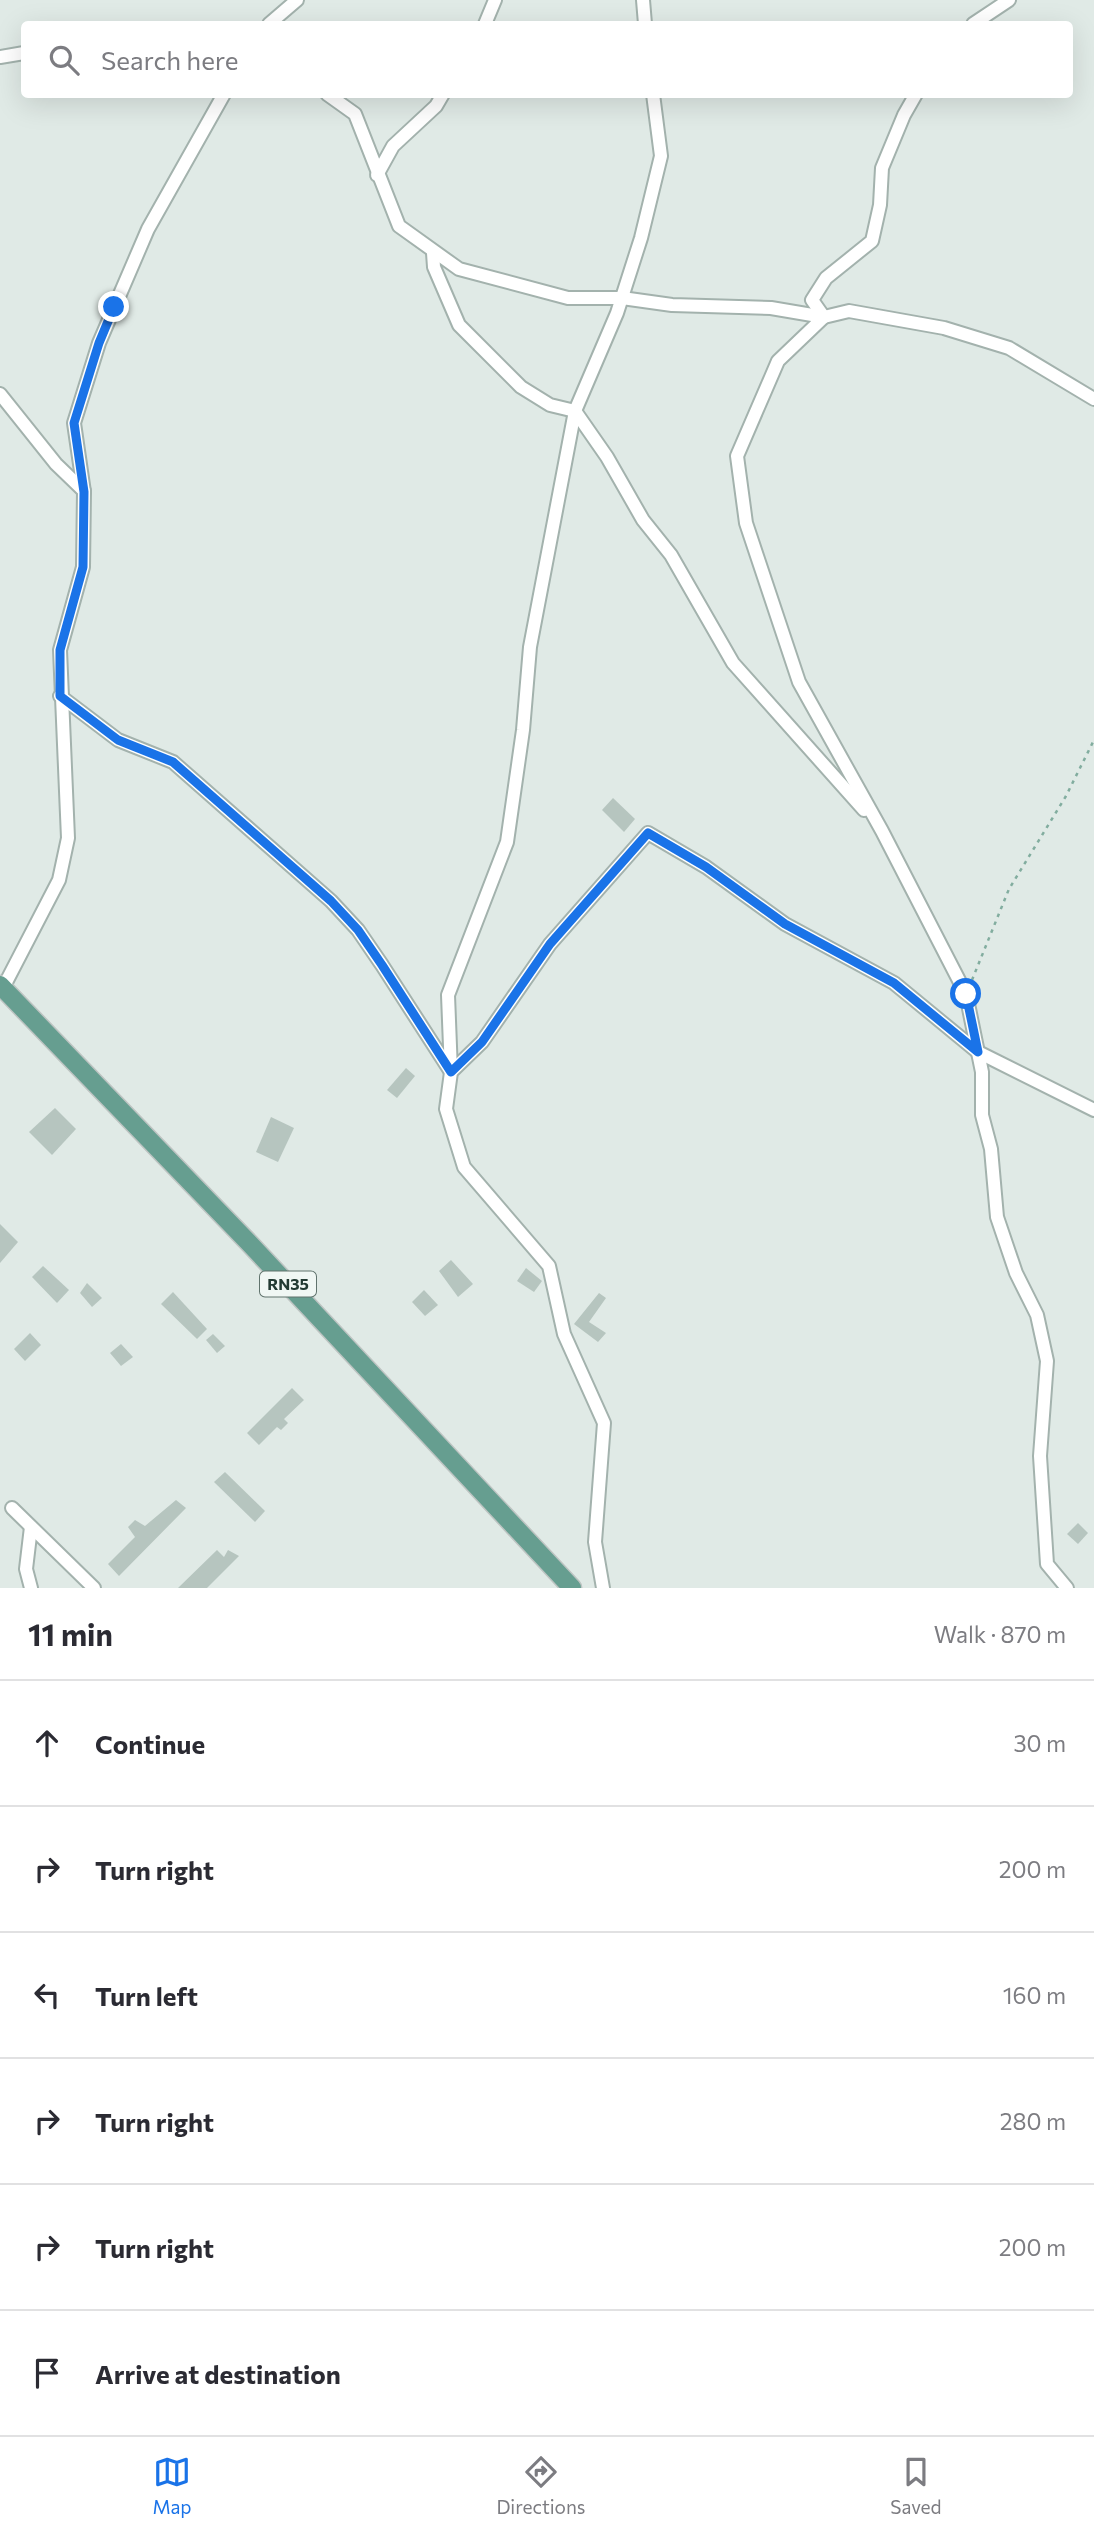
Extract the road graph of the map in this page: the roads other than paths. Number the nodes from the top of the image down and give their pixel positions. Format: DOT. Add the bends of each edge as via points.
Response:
graph roads {
  1 [pos="298,0"];
  2 [pos="495,0"];
  3 [pos="643,0"];
  4 [pos="1009,0"];
  5 [pos="273,21"];
  6 [pos="486,21"];
  7 [pos="645,21"];
  8 [pos="978,21"];
  9 [pos="21,54"];
  10 [pos="0,57"];
  11 [pos="222,98"];
  12 [pos="333,98"];
  13 [pos="441,98"];
  14 [pos="654,98"];
  15 [pos="914,98"];
  16 [pos="377,175"];
  17 [pos="433,253"];
  18 [pos="622,298"];
  19 [pos="824,317"];
  20 [pos="0,394"];
  21 [pos="1094,399"];
  22 [pos="575,411"];
  23 [pos="84,492"];
  24 [pos="60,696"];
  25 [pos="882,831"];
  26 [pos="1,987"];
  27 [pos="978,1052"];
  28 [pos="451,1072"];
  29 [pos="1094,1110"];
  30 [pos="12,1508"];
  31 [pos="32,1527"];
  32 [pos="31,1588"];
  33 [pos="94,1588"];
  34 [pos="572,1588"];
  35 [pos="603,1588"];
  36 [pos="1067,1588"];
  1 -- 5 [label="street"];
  2 -- 6 [label="street"];
  3 -- 7 [label="street"];
  4 -- 8 [label="street"];
  9 -- 10 [label="street"];
  11 -- 23 [label="street" via="148,229 99,343 74,423"];
  12 -- 16 [label="street" via="355,114"];
  13 -- 16 [label="street" via="393,146"];
  14 -- 18 [label="street" via="661,156"];
  15 -- 19 [label="street" via="883,168 872,242 826,278 812,300"];
  16 -- 17 [label="street" via="400,226"];
  17 -- 18 [label="street" via="459,270 568,298"];
  17 -- 22 [label="street" via="434,267 459,325 521,387 550,405"];
  18 -- 19 [label="street" via="672,305 771,308"];
  18 -- 22 [label="street"];
  19 -- 21 [label="street" via="849,311 901,318 1009,348"];
  19 -- 25 [label="street" via="778,361 737,456 746,523 799,682"];
  20 -- 23 [label="street"];
  22 -- 25 [label="street" via="643,520 671,555 733,663"];
  22 -- 28 [label="street" via="530,647 507,842 448,995"];
  23 -- 24 [label="street" via="83,567 60,650"];
  24 -- 26 [label="street" via="68,838 59,880"];
  24 -- 28 [label="street" via="118,740 173,762 331,901 358,930"];
  25 -- 27 [label="street" via="966,994"];
  26 -- 34 [label="main road, RN35" via="250,1244"];
  27 -- 28 [label="street" via="894,983 785,924 706,867 648,833 550,944 482,1042"];
  27 -- 29 [label="street"];
  27 -- 36 [label="street" via="997,1217 1016,1273 1037,1315 1047,1361 1040,1455 1047,1564"];
  28 -- 35 [label="street" via="446,1109 464,1167 549,1266 564,1334 604,1423 595,1542"];
  30 -- 31 [label="street"];
  31 -- 32 [label="street" via="26,1569"];
  31 -- 33 [label="street"];
}
